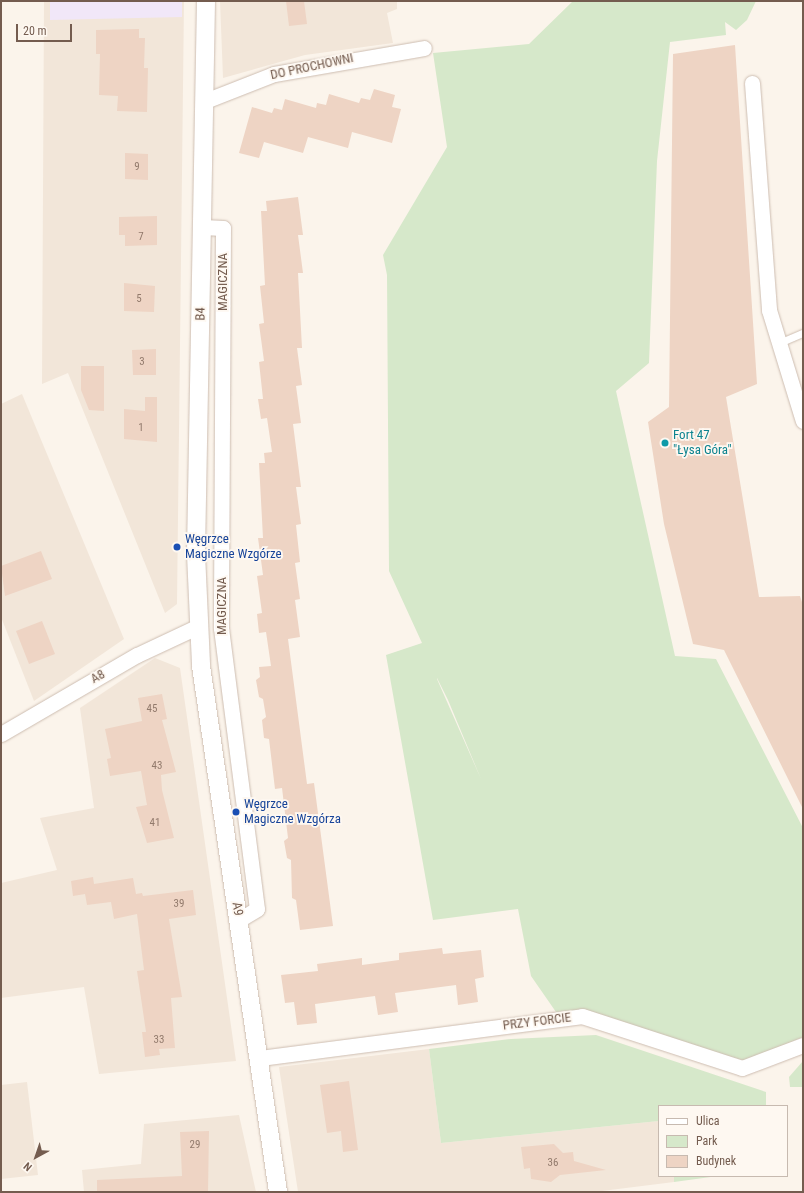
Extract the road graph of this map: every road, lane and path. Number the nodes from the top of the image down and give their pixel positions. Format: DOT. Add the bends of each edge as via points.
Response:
graph roads {
  1 [pos="206,1"];
  2 [pos="424,48"];
  3 [pos="752,84"];
  4 [pos="205,101"];
  5 [pos="203,226"];
  6 [pos="803,333"];
  7 [pos="779,343"];
  8 [pos="803,421"];
  9 [pos="199,626"];
  10 [pos="1,734"];
  11 [pos="239,920"];
  12 [pos="803,1045"];
  13 [pos="260,1058"];
  14 [pos="278,1192"];
  1 -- 4 [label="street, B4"];
  2 -- 4 [label="street, DO PROCHOWNI" via="274,74"];
  3 -- 7 [label="street" via="769,310"];
  4 -- 5 [label="street, B4"];
  5 -- 9 [label="street, B4" via="196,554"];
  5 -- 11 [label="street, MAGICZNA" via="223,228 221,628 257,910"];
  6 -- 7 [label="lane"];
  7 -- 8 [label="street"];
  9 -- 10 [label="street, A8" via="137,655"];
  9 -- 11 [label="street, A9" via="201,666"];
  11 -- 13 [label="street, A9"];
  12 -- 13 [label="street, PRZY FORCIE" via="742,1068 582,1016"];
  13 -- 14 [label="street, A9"];
}
